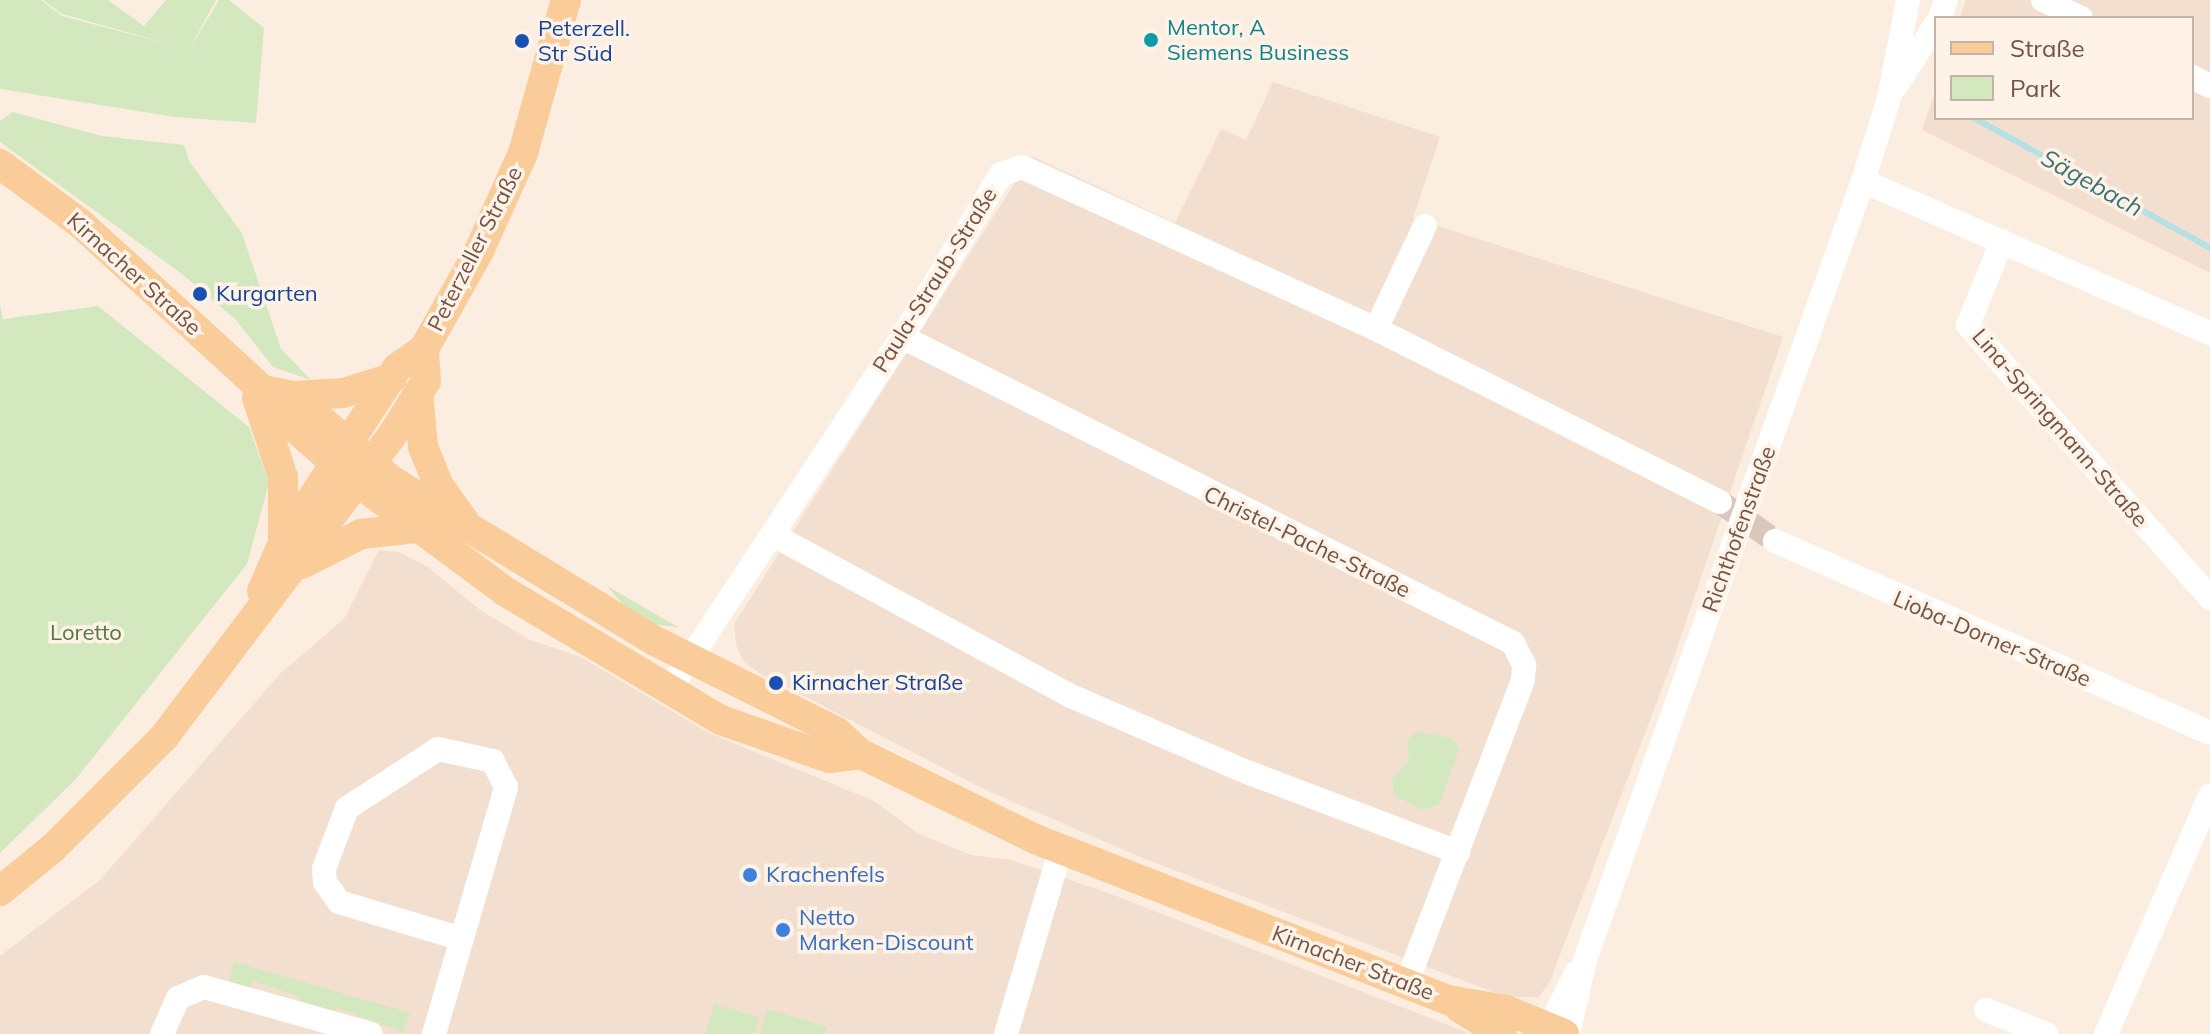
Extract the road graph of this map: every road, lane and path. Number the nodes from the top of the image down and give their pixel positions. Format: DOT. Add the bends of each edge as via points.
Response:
graph roads {
  1 [pos="566,0"];
  2 [pos="1908,0"];
  3 [pos="2043,0"];
  4 [pos="2077,16"];
  5 [pos="1934,27"];
  6 [pos="1889,98"];
  7 [pos="0,164"];
  8 [pos="1863,181"];
  9 [pos="1425,226"];
  10 [pos="2002,241"];
  11 [pos="1376,329"];
  12 [pos="2210,333"];
  13 [pos="902,337"];
  14 [pos="405,385"];
  15 [pos="269,389"];
  16 [pos="353,463"];
  17 [pos="1720,502"];
  18 [pos="417,528"];
  19 [pos="473,534"];
  20 [pos="773,535"];
  21 [pos="1775,541"];
  22 [pos="288,556"];
  23 [pos="2210,598"];
  24 [pos="688,655"];
  25 [pos="670,689"];
  26 [pos="2210,733"];
  27 [pos="861,754"];
  28 [pos="2210,796"];
  29 [pos="1061,848"];
  30 [pos="1458,852"];
  31 [pos="0,891"];
  32 [pos="459,938"];
  33 [pos="1406,985"];
  34 [pos="1448,1000"];
  35 [pos="1986,1010"];
  36 [pos="1556,1032"];
  37 [pos="162,1034"];
  38 [pos="371,1034"];
  39 [pos="434,1034"];
  40 [pos="1006,1034"];
  41 [pos="1502,1034"];
  42 [pos="2046,1034"];
  43 [pos="2106,1034"];
  1 -- 14 [label="main road, Peterzeller Straße" via="523,153 479,251 424,349 426,381"];
  2 -- 6 [label="street, Richthofenstraße"];
  3 -- 4 [label="street"];
  5 -- 6 [label="street, Richthofenstraße"];
  6 -- 8 [label="street, Richthofenstraße"];
  7 -- 15 [label="main road, Kirnacher Straße" via="81,224"];
  8 -- 10 [label="street"];
  8 -- 36 [label="street, Richthofenstraße"];
  9 -- 11 [label="street"];
  10 -- 12 [label="street"];
  10 -- 23 [label="street, Lina-Springmann-Straße" via="1968,325"];
  11 -- 13 [label="street, Paula-Straub-Straße" via="1022,167 1001,174"];
  11 -- 17 [label="street, Paula-Straub-Straße"];
  13 -- 20 [label="street, Paula-Straub-Straße"];
  13 -- 30 [label="street, Christel-Pache-Straße" via="1513,643 1524,665 1523,680"];
  14 -- 15 [label="main road" via="343,393"];
  14 -- 16 [label="main road, Peterzeller Straße"];
  14 -- 19 [label="main road" via="439,486"];
  15 -- 16 [label="main road, Kirnacher Straße" via="274,410"];
  15 -- 22 [label="main road"];
  16 -- 18 [label="main road, Kirnacher Straße"];
  16 -- 19 [label="main road, Kirnacher Straße"];
  16 -- 22 [label="main road, Peterzeller Straße"];
  18 -- 22 [label="main road" via="361,534"];
  18 -- 25 [label="main road, Kirnacher Straße" via="506,592"];
  19 -- 24 [label="main road, Kirnacher Straße"];
  20 -- 24 [label="street, Paula-Straub-Straße"];
  20 -- 30 [label="street" via="1071,696 1247,772"];
  21 -- 26 [label="street, Lioba-Dorner-Straße"];
  22 -- 31 [label="main road, Peterzeller Straße" via="243,633 164,737 53,848"];
  24 -- 25 [label="street, Paula-Straub-Straße"];
  24 -- 27 [label="main road, Kirnacher Straße" via="837,732"];
  25 -- 27 [label="main road, Kirnacher Straße" via="756,735 829,758"];
  27 -- 29 [label="main road, Kirnacher Straße"];
  28 -- 43 [label="street"];
  29 -- 33 [label="main road, Kirnacher Straße"];
  29 -- 40 [label="street"];
  30 -- 33 [label="street, Christel-Pache-Straße"];
  32 -- 32 [label="street" via="506,787 493,761 438,749 347,808 324,869 325,882 339,902"];
  32 -- 39 [label="street"];
  33 -- 34 [label="main road, Kirnacher Straße"];
  34 -- 36 [label="main road, Kirnacher Straße" via="1506,1010"];
  34 -- 41 [label="main road, Kirnacher Straße"];
  35 -- 42 [label="street"];
  37 -- 38 [label="street" via="178,998 204,987"];
}
